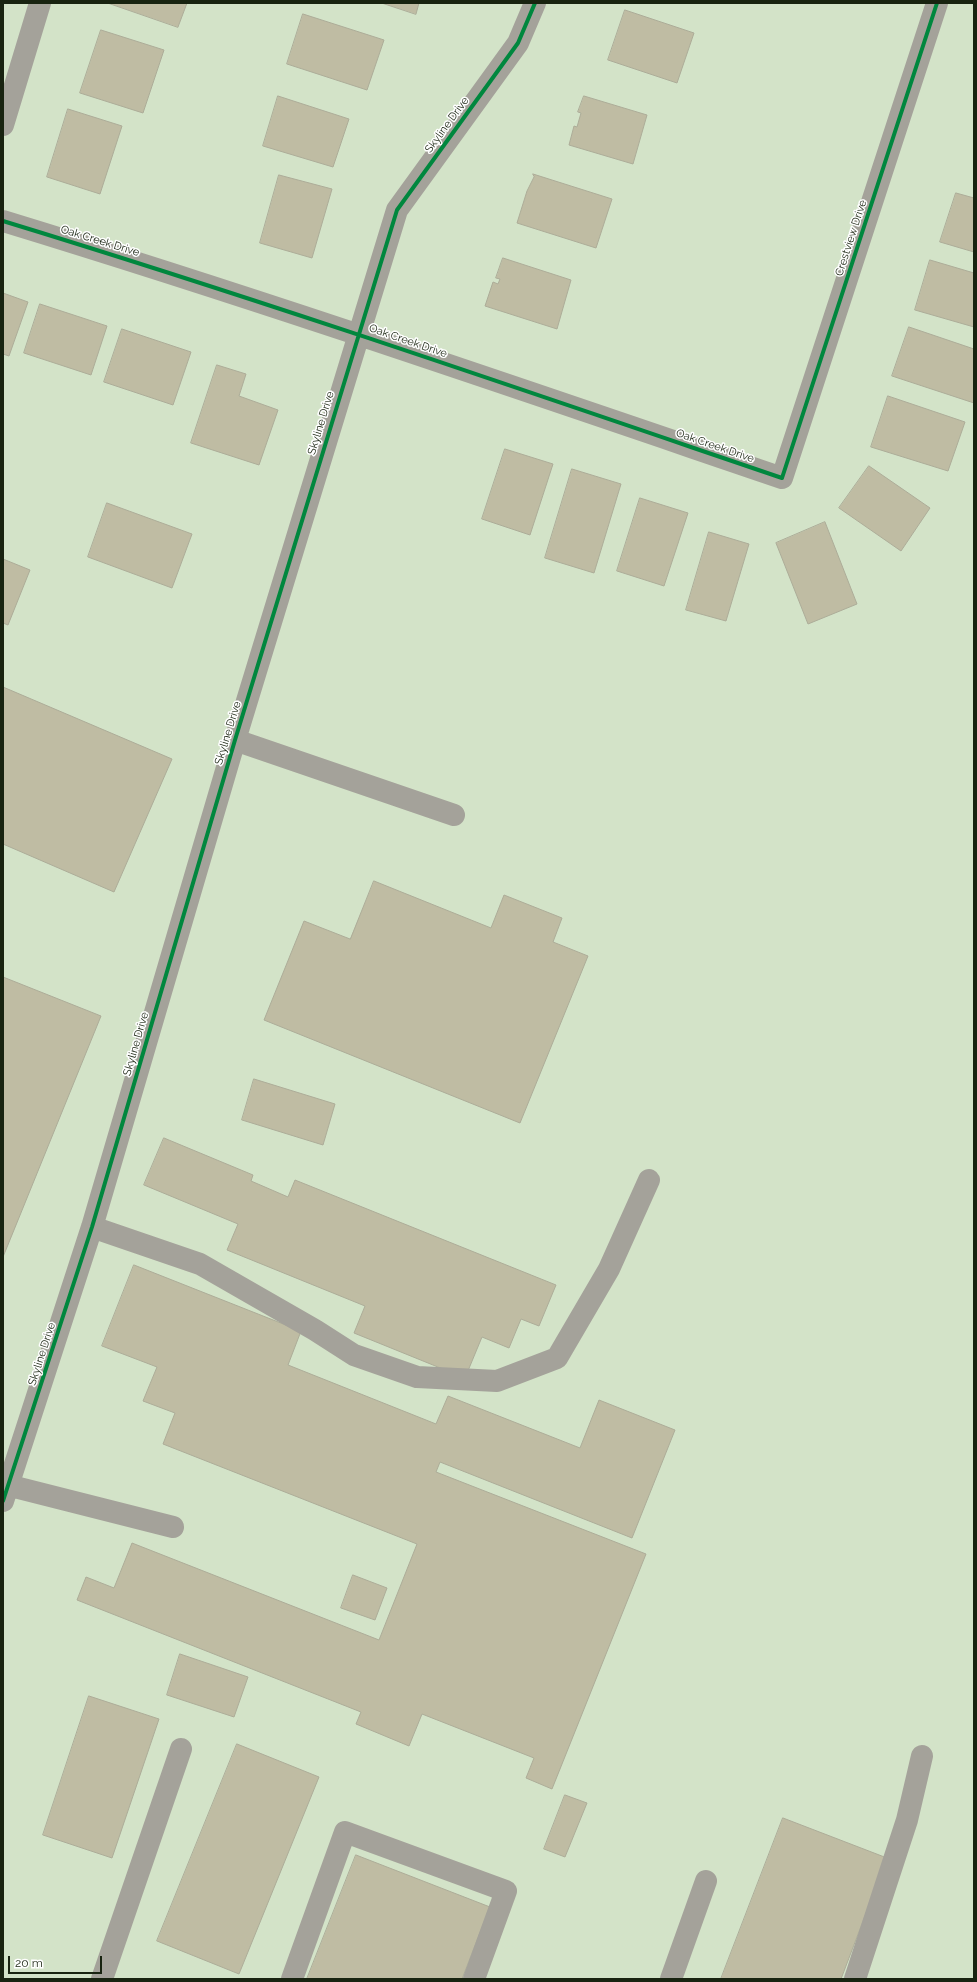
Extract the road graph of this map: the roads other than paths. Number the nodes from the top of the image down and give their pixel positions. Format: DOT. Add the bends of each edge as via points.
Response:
graph roads {
  1 [pos="40,3"];
  2 [pos="535,3"];
  3 [pos="937,3"];
  4 [pos="3,125"];
  5 [pos="3,221"];
  6 [pos="358,334"];
  7 [pos="782,478"];
  8 [pos="235,740"];
  9 [pos="454,815"];
  10 [pos="649,1180"];
  11 [pos="92,1227"];
  12 [pos="5,1490"];
  13 [pos="173,1527"];
  14 [pos="181,1749"];
  15 [pos="922,1756"];
  16 [pos="706,1881"];
  17 [pos="106,1978"];
  18 [pos="292,1979"];
  19 [pos="474,1979"];
  20 [pos="671,1979"];
  21 [pos="855,1979"];
  1 -- 4 [label="street"];
  2 -- 6 [label="street, Skyline Drive" via="518,43 397,210"];
  3 -- 7 [label="street, Crestview Drive"];
  5 -- 6 [label="street, Oak Creek Drive" via="167,271"];
  6 -- 7 [label="street, Oak Creek Drive"];
  6 -- 8 [label="street, Skyline Drive"];
  8 -- 9 [label="street"];
  8 -- 11 [label="street, Skyline Drive"];
  10 -- 11 [label="street" via="609,1269 557,1358 497,1381 417,1377 354,1355 200,1264"];
  11 -- 12 [label="street, Skyline Drive"];
  12 -- 13 [label="street"];
  14 -- 17 [label="street"];
  15 -- 21 [label="street" via="906,1820"];
  16 -- 20 [label="street"];
  18 -- 19 [label="street" via="345,1832 506,1891"];
}
